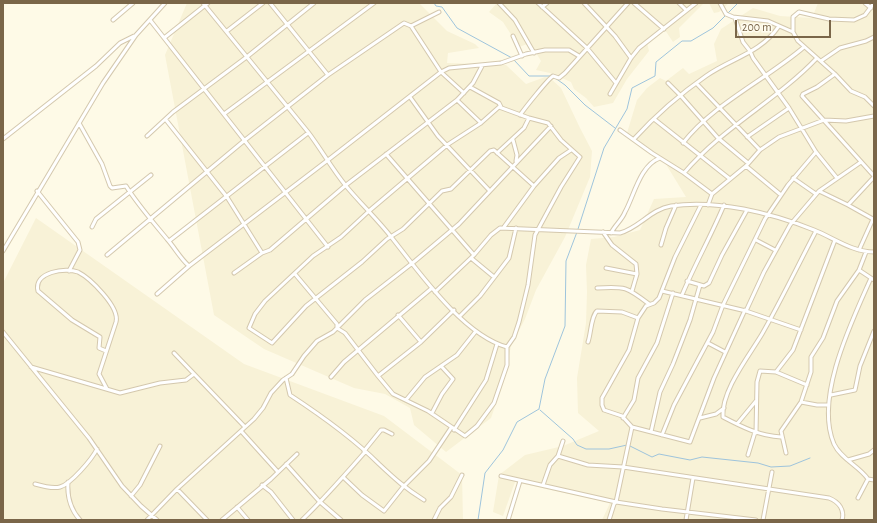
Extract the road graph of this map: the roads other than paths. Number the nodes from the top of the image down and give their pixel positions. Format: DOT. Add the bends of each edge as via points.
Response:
graph roads {
  1 [pos="133,3"];
  2 [pos="165,3"];
  3 [pos="263,3"];
  4 [pos="270,3"];
  5 [pos="314,3"];
  6 [pos="374,3"];
  7 [pos="499,3"];
  8 [pos="538,3"];
  9 [pos="547,3"];
  10 [pos="584,3"];
  11 [pos="628,3"];
  12 [pos="634,3"];
  13 [pos="679,3"];
  14 [pos="696,3"];
  15 [pos="720,3"];
  16 [pos="865,3"];
  17 [pos="874,3"];
  18 [pos="205,4"];
  19 [pos="542,7"];
  20 [pos="870,8"];
  21 [pos="686,10"];
  22 [pos="439,12"];
  23 [pos="736,18"];
  24 [pos="113,20"];
  25 [pos="150,20"];
  26 [pos="288,24"];
  27 [pos="411,26"];
  28 [pos="779,26"];
  29 [pos="607,27"];
  30 [pos="664,29"];
  31 [pos="227,32"];
  32 [pos="793,32"];
  33 [pos="136,35"];
  34 [pos="513,36"];
  35 [pos="874,37"];
  36 [pos="164,38"];
  37 [pos="804,47"];
  38 [pos="587,48"];
  39 [pos="308,51"];
  40 [pos="750,52"];
  41 [pos="534,53"];
  42 [pos="248,56"];
  43 [pos="522,56"];
  44 [pos="580,56"];
  45 [pos="631,58"];
  46 [pos="817,58"];
  47 [pos="821,61"];
  48 [pos="482,66"];
  49 [pos="441,72"];
  50 [pos="835,74"];
  51 [pos="328,75"];
  52 [pos="766,76"];
  53 [pos="267,82"];
  54 [pos="616,83"];
  55 [pos="668,83"];
  56 [pos="697,84"];
  57 [pos="470,86"];
  58 [pos="205,88"];
  59 [pos="464,93"];
  60 [pos="777,93"];
  61 [pos="610,94"];
  62 [pos="681,96"];
  63 [pos="410,97"];
  64 [pos="457,100"];
  65 [pos="874,106"];
  66 [pos="502,107"];
  67 [pos="288,108"];
  68 [pos="721,108"];
  69 [pos="789,108"];
  70 [pos="224,114"];
  71 [pos="520,115"];
  72 [pos="874,116"];
  73 [pos="529,118"];
  74 [pos="654,119"];
  75 [pos="166,120"];
  76 [pos="824,120"];
  77 [pos="428,121"];
  78 [pos="704,121"];
  79 [pos="79,123"];
  80 [pos="481,123"];
  81 [pos="734,125"];
  82 [pos="551,126"];
  83 [pos="801,128"];
  84 [pos="620,130"];
  85 [pos="308,133"];
  86 [pos="147,136"];
  87 [pos="747,137"];
  88 [pos="718,138"];
  89 [pos="3,139"];
  90 [pos="634,139"];
  91 [pos="245,140"];
  92 [pos="513,140"];
  93 [pos="683,143"];
  94 [pos="447,145"];
  95 [pos="571,150"];
  96 [pos="760,150"];
  97 [pos="816,152"];
  98 [pos="497,153"];
  99 [pos="386,154"];
  100 [pos="699,155"];
  101 [pos="660,158"];
  102 [pos="328,160"];
  103 [pos="516,162"];
  104 [pos="861,162"];
  105 [pos="747,164"];
  106 [pos="265,165"];
  107 [pos="511,167"];
  108 [pos="469,170"];
  109 [pos="206,172"];
  110 [pos="684,172"];
  111 [pos="151,174"];
  112 [pos="874,176"];
  113 [pos="408,178"];
  114 [pos="793,178"];
  115 [pos="837,178"];
  116 [pos="730,179"];
  117 [pos="346,185"];
  118 [pos="534,186"];
  119 [pos="489,190"];
  120 [pos="37,192"];
  121 [pos="130,192"];
  122 [pos="286,192"];
  123 [pos="817,192"];
  124 [pos="712,194"];
  125 [pos="781,195"];
  126 [pos="227,197"];
  127 [pos="429,204"];
  128 [pos="676,205"];
  129 [pos="700,205"];
  130 [pos="708,205"];
  131 [pos="724,205"];
  132 [pos="848,205"];
  133 [pos="747,210"];
  134 [pos="369,211"];
  135 [pos="768,215"];
  136 [pos="150,217"];
  137 [pos="307,218"];
  138 [pos="873,219"];
  139 [pos="794,222"];
  140 [pos="244,224"];
  141 [pos="92,227"];
  142 [pos="504,227"];
  143 [pos="516,228"];
  144 [pos="539,229"];
  145 [pos="450,230"];
  146 [pos="816,231"];
  147 [pos="604,232"];
  148 [pos="612,233"];
  149 [pos="392,238"];
  150 [pos="756,240"];
  151 [pos="835,240"];
  152 [pos="169,241"];
  153 [pos="661,245"];
  154 [pos="328,247"];
  155 [pos="3,250"];
  156 [pos="775,250"];
  157 [pos="859,250"];
  158 [pos="866,252"];
  159 [pos="874,252"];
  160 [pos="262,253"];
  161 [pos="107,255"];
  162 [pos="474,255"];
  163 [pos="471,258"];
  164 [pos="410,264"];
  165 [pos="189,266"];
  166 [pos="606,268"];
  167 [pos="859,270"];
  168 [pos="69,271"];
  169 [pos="234,273"];
  170 [pos="295,274"];
  171 [pos="637,274"];
  172 [pos="494,277"];
  173 [pos="872,279"];
  174 [pos="687,282"];
  175 [pos="700,285"];
  176 [pos="432,288"];
  177 [pos="597,288"];
  178 [pos="662,290"];
  179 [pos="632,291"];
  180 [pos="435,292"];
  181 [pos="673,293"];
  182 [pos="157,294"];
  183 [pos="682,295"];
  184 [pos="315,298"];
  185 [pos="697,299"];
  186 [pos="649,304"];
  187 [pos="723,305"];
  188 [pos="454,310"];
  189 [pos="746,311"];
  190 [pos="398,315"];
  191 [pos="460,316"];
  192 [pos="638,318"];
  193 [pos="769,319"];
  194 [pos="337,328"];
  195 [pos="801,330"];
  196 [pos="476,331"];
  197 [pos="874,331"];
  198 [pos="3,332"];
  199 [pos="421,342"];
  200 [pos="588,342"];
  201 [pos="708,343"];
  202 [pos="497,344"];
  203 [pos="506,346"];
  204 [pos="359,350"];
  205 [pos="106,351"];
  206 [pos="725,352"];
  207 [pos="174,353"];
  208 [pos="441,366"];
  209 [pos="31,367"];
  210 [pos="776,372"];
  211 [pos="194,374"];
  212 [pos="378,376"];
  213 [pos="331,377"];
  214 [pos="286,378"];
  215 [pos="806,385"];
  216 [pos="108,389"];
  217 [pos="830,395"];
  218 [pos="406,400"];
  219 [pos="756,401"];
  220 [pos="801,402"];
  221 [pos="828,405"];
  222 [pos="724,408"];
  223 [pos="432,413"];
  224 [pos="623,418"];
  225 [pos="700,418"];
  226 [pos="737,424"];
  227 [pos="245,427"];
  228 [pos="632,427"];
  229 [pos="452,429"];
  230 [pos="241,431"];
  231 [pos="651,432"];
  232 [pos="755,432"];
  233 [pos="392,434"];
  234 [pos="662,435"];
  235 [pos="781,437"];
  236 [pos="563,442"];
  237 [pos="160,446"];
  238 [pos="97,449"];
  239 [pos="874,450"];
  240 [pos="364,452"];
  241 [pos="786,453"];
  242 [pos="297,454"];
  243 [pos="748,455"];
  244 [pos="558,456"];
  245 [pos="848,460"];
  246 [pos="286,464"];
  247 [pos="623,467"];
  248 [pos="278,472"];
  249 [pos="772,472"];
  250 [pos="462,475"];
  251 [pos="501,476"];
  252 [pos="343,477"];
  253 [pos="693,478"];
  254 [pos="868,479"];
  255 [pos="874,480"];
  256 [pos="520,481"];
  257 [pos="68,482"];
  258 [pos="35,484"];
  259 [pos="543,485"];
  260 [pos="262,486"];
  261 [pos="403,487"];
  262 [pos="177,489"];
  263 [pos="768,491"];
  264 [pos="131,496"];
  265 [pos="858,498"];
  266 [pos="424,500"];
  267 [pos="319,501"];
  268 [pos="616,502"];
  269 [pos="237,507"];
  270 [pos="687,512"];
  271 [pos="152,515"];
  272 [pos="80,520"];
  273 [pos="146,520"];
  274 [pos="157,520"];
  275 [pos="207,520"];
  276 [pos="222,520"];
  277 [pos="248,520"];
  278 [pos="293,520"];
  279 [pos="302,520"];
  280 [pos="341,520"];
  281 [pos="434,520"];
  282 [pos="508,520"];
  283 [pos="609,520"];
  284 [pos="686,520"];
  285 [pos="756,520"];
  286 [pos="763,520"];
  287 [pos="842,520"];
  1 -- 24 [label="street"];
  2 -- 25 [label="street"];
  3 -- 31 [label="street"];
  4 -- 26 [label="street"];
  5 -- 26 [label="street"];
  6 -- 39 [label="street"];
  7 -- 41 [label="street" via="515,20"];
  8 -- 19 [label="street"];
  9 -- 19 [label="street"];
  10 -- 29 [label="street"];
  11 -- 29 [label="street"];
  12 -- 30 [label="street"];
  13 -- 21 [label="street"];
  14 -- 21 [label="street"];
  15 -- 23 [label="street" via="726,14"];
  16 -- 20 [label="street"];
  17 -- 20 [label="street"];
  18 -- 31 [label="street"];
  18 -- 36 [label="street"];
  19 -- 38 [label="street"];
  20 -- 32 [label="street" via="862,18 854,20 829,19 799,12 793,17"];
  21 -- 30 [label="street"];
  22 -- 27 [label="street"];
  23 -- 28 [label="street" via="764,20"];
  23 -- 40 [label="street" via="743,42"];
  25 -- 33 [label="street"];
  25 -- 36 [label="street"];
  26 -- 39 [label="street"];
  26 -- 42 [label="street"];
  27 -- 49 [label="street"];
  27 -- 51 [label="street" via="404,23"];
  28 -- 32 [label="street"];
  28 -- 40 [label="street" via="772,36"];
  29 -- 38 [label="street"];
  29 -- 45 [label="street"];
  30 -- 45 [label="street"];
  31 -- 42 [label="street"];
  32 -- 37 [label="street"];
  33 -- 79 [label="street"];
  33 -- 89 [label="street" via="120,43 96,66"];
  34 -- 43 [label="street"];
  35 -- 47 [label="street" via="840,48"];
  36 -- 58 [label="street"];
  37 -- 46 [label="street"];
  37 -- 52 [label="street"];
  38 -- 44 [label="street"];
  38 -- 54 [label="street"];
  39 -- 51 [label="street"];
  39 -- 53 [label="street"];
  40 -- 52 [label="street"];
  40 -- 56 [label="street"];
  41 -- 43 [label="street"];
  41 -- 44 [label="street" via="566,50"];
  42 -- 53 [label="street"];
  42 -- 58 [label="street"];
  43 -- 48 [label="street"];
  44 -- 71 [label="street" via="559,78 549,78"];
  45 -- 54 [label="street"];
  46 -- 47 [label="street"];
  46 -- 60 [label="street"];
  47 -- 50 [label="street"];
  48 -- 49 [label="street" via="449,68"];
  48 -- 57 [label="street"];
  49 -- 59 [label="street"];
  49 -- 63 [label="street"];
  50 -- 65 [label="street" via="851,91"];
  50 -- 76 [label="street" via="802,95"];
  51 -- 67 [label="street"];
  52 -- 60 [label="street"];
  52 -- 68 [label="street"];
  53 -- 67 [label="street"];
  53 -- 70 [label="street"];
  54 -- 61 [label="street"];
  55 -- 62 [label="street"];
  56 -- 62 [label="street"];
  56 -- 68 [label="street"];
  57 -- 59 [label="street"];
  57 -- 66 [label="street"];
  58 -- 70 [label="street"];
  58 -- 75 [label="street"];
  59 -- 64 [label="street"];
  60 -- 69 [label="street"];
  60 -- 81 [label="street"];
  62 -- 74 [label="street"];
  62 -- 78 [label="street"];
  63 -- 77 [label="street"];
  63 -- 102 [label="street"];
  64 -- 77 [label="street"];
  64 -- 80 [label="street"];
  66 -- 71 [label="street"];
  66 -- 80 [label="street"];
  67 -- 85 [label="street"];
  67 -- 91 [label="street"];
  68 -- 78 [label="street"];
  68 -- 81 [label="street"];
  69 -- 83 [label="street"];
  69 -- 87 [label="street"];
  70 -- 91 [label="street"];
  71 -- 73 [label="street"];
  72 -- 76 [label="street" via="846,121"];
  73 -- 82 [label="street"];
  73 -- 92 [label="street"];
  74 -- 90 [label="street"];
  74 -- 93 [label="street"];
  75 -- 86 [label="street"];
  75 -- 109 [label="street"];
  76 -- 83 [label="street"];
  76 -- 104 [label="street"];
  77 -- 94 [label="street"];
  77 -- 99 [label="street"];
  78 -- 88 [label="street"];
  78 -- 93 [label="street"];
  79 -- 120 [label="street"];
  79 -- 121 [label="street" via="102,164 110,186 112,188 125,185"];
  80 -- 94 [label="street"];
  81 -- 87 [label="street"];
  81 -- 88 [label="street"];
  82 -- 95 [label="street"];
  82 -- 103 [label="street"];
  83 -- 96 [label="street" via="779,137"];
  83 -- 97 [label="street"];
  84 -- 90 [label="street"];
  85 -- 102 [label="street"];
  85 -- 106 [label="street"];
  87 -- 96 [label="street"];
  88 -- 100 [label="street"];
  88 -- 105 [label="street"];
  90 -- 101 [label="street"];
  91 -- 106 [label="street"];
  91 -- 109 [label="street"];
  92 -- 98 [label="street"];
  92 -- 103 [label="street"];
  93 -- 100 [label="street"];
  94 -- 108 [label="street"];
  94 -- 113 [label="street"];
  95 -- 118 [label="street" via="559,158"];
  95 -- 144 [label="street" via="580,157"];
  96 -- 105 [label="street"];
  97 -- 114 [label="street"];
  97 -- 115 [label="street"];
  98 -- 107 [label="street"];
  98 -- 108 [label="street" via="494,150 490,151"];
  99 -- 113 [label="street"];
  99 -- 117 [label="street"];
  100 -- 110 [label="street"];
  100 -- 116 [label="street"];
  101 -- 110 [label="street"];
  101 -- 148 [label="street" via="644,173 626,212 614,226"];
  102 -- 117 [label="street"];
  102 -- 122 [label="street"];
  103 -- 107 [label="street"];
  104 -- 112 [label="street"];
  104 -- 115 [label="street"];
  105 -- 116 [label="street"];
  105 -- 125 [label="street"];
  106 -- 122 [label="street"];
  106 -- 126 [label="street"];
  107 -- 118 [label="street"];
  107 -- 119 [label="street"];
  108 -- 119 [label="street"];
  108 -- 127 [label="street" via="451,189 442,191"];
  109 -- 126 [label="street"];
  109 -- 136 [label="street"];
  110 -- 124 [label="street"];
  111 -- 121 [label="street"];
  112 -- 132 [label="street"];
  113 -- 127 [label="street"];
  113 -- 134 [label="street"];
  114 -- 123 [label="street"];
  114 -- 125 [label="street"];
  115 -- 123 [label="street"];
  116 -- 124 [label="street"];
  117 -- 134 [label="street"];
  117 -- 137 [label="street"];
  118 -- 142 [label="street"];
  119 -- 145 [label="street" via="459,224"];
  120 -- 155 [label="street"];
  120 -- 168 [label="street" via="78,242 80,250"];
  121 -- 136 [label="street"];
  121 -- 141 [label="street" via="96,219"];
  122 -- 137 [label="street"];
  122 -- 140 [label="street"];
  123 -- 132 [label="street"];
  123 -- 139 [label="street"];
  124 -- 130 [label="street"];
  125 -- 135 [label="street"];
  126 -- 140 [label="street"];
  126 -- 152 [label="street"];
  127 -- 145 [label="street"];
  127 -- 149 [label="street"];
  128 -- 129 [label="street"];
  128 -- 148 [label="street" via="659,209 626,232"];
  128 -- 153 [label="street"];
  129 -- 130 [label="street"];
  129 -- 178 [label="street" via="676,253"];
  130 -- 131 [label="street"];
  131 -- 133 [label="street"];
  131 -- 174 [label="street"];
  132 -- 138 [label="street"];
  133 -- 135 [label="street"];
  133 -- 175 [label="street" via="709,283"];
  134 -- 149 [label="street"];
  134 -- 154 [label="street"];
  135 -- 139 [label="street"];
  135 -- 150 [label="street"];
  136 -- 152 [label="street"];
  136 -- 161 [label="street"];
  137 -- 154 [label="street"];
  137 -- 160 [label="street" via="270,250"];
  138 -- 157 [label="street"];
  139 -- 146 [label="street"];
  139 -- 156 [label="street" via="790,224"];
  140 -- 160 [label="street"];
  140 -- 165 [label="street"];
  142 -- 143 [label="street"];
  142 -- 162 [label="street" via="491,235"];
  143 -- 144 [label="street"];
  143 -- 172 [label="street" via="509,258"];
  144 -- 147 [label="street"];
  144 -- 203 [label="street" via="535,235 528,285 519,322 514,337"];
  145 -- 162 [label="street"];
  145 -- 164 [label="street"];
  146 -- 151 [label="street"];
  146 -- 193 [label="street"];
  147 -- 148 [label="street"];
  147 -- 171 [label="street" via="612,245 636,264"];
  149 -- 164 [label="street"];
  149 -- 184 [label="street"];
  150 -- 156 [label="street"];
  150 -- 187 [label="street"];
  151 -- 157 [label="street"];
  151 -- 195 [label="street"];
  152 -- 165 [label="street"];
  154 -- 170 [label="street" via="313,256"];
  156 -- 189 [label="street"];
  157 -- 158 [label="street"];
  158 -- 159 [label="street"];
  158 -- 167 [label="street"];
  160 -- 169 [label="street"];
  162 -- 163 [label="street"];
  163 -- 172 [label="street"];
  163 -- 180 [label="street"];
  164 -- 176 [label="street"];
  164 -- 194 [label="street" via="365,300"];
  165 -- 182 [label="street"];
  166 -- 171 [label="street"];
  167 -- 173 [label="street"];
  167 -- 215 [label="street" via="837,301 823,338 813,353 811,372"];
  168 -- 205 [label="street" via="83,275 104,294 116,314 116,322"];
  168 -- 205 [label="street" via="52,272 44,276 39,283 38,291 72,320 100,337 99,348"];
  170 -- 184 [label="street"];
  170 -- 184 [label="street" via="265,301 255,314 250,330 272,343 295,316"];
  171 -- 179 [label="street"];
  172 -- 191 [label="street"];
  173 -- 217 [label="street" via="839,356"];
  174 -- 175 [label="street"];
  174 -- 183 [label="street"];
  175 -- 185 [label="street"];
  176 -- 180 [label="street"];
  176 -- 190 [label="street"];
  177 -- 179 [label="street" via="621,287"];
  178 -- 181 [label="street"];
  178 -- 186 [label="street" via="657,301"];
  179 -- 186 [label="street"];
  180 -- 188 [label="street"];
  181 -- 183 [label="street"];
  181 -- 224 [label="street" via="657,343 636,386 634,400"];
  183 -- 185 [label="street"];
  184 -- 194 [label="street" via="337,324"];
  185 -- 187 [label="street"];
  185 -- 231 [label="street" via="660,392"];
  186 -- 192 [label="street"];
  187 -- 189 [label="street"];
  187 -- 201 [label="street"];
  188 -- 191 [label="street"];
  188 -- 199 [label="street"];
  189 -- 193 [label="street"];
  189 -- 206 [label="street"];
  190 -- 199 [label="street"];
  190 -- 204 [label="street"];
  191 -- 196 [label="street"];
  192 -- 200 [label="street" via="622,312 597,311 593,316"];
  192 -- 224 [label="street" via="631,345 602,402 604,410"];
  193 -- 195 [label="street"];
  193 -- 222 [label="street" via="732,384"];
  194 -- 204 [label="street" via="345,333"];
  194 -- 214 [label="street" via="317,341 292,374"];
  195 -- 210 [label="street" via="791,354"];
  196 -- 202 [label="street"];
  196 -- 208 [label="street" via="457,355"];
  197 -- 217 [label="street" via="860,366 855,390"];
  198 -- 209 [label="street"];
  199 -- 212 [label="street"];
  201 -- 206 [label="street"];
  201 -- 234 [label="street" via="674,405"];
  202 -- 203 [label="street"];
  202 -- 229 [label="street" via="486,380"];
  203 -- 229 [label="street" via="507,365 491,407 467,435 463,436"];
  204 -- 212 [label="street"];
  204 -- 213 [label="street" via="340,365"];
  205 -- 216 [label="street" via="99,374"];
  206 -- 225 [label="street"];
  207 -- 211 [label="street"];
  208 -- 218 [label="street" via="418,384"];
  208 -- 223 [label="street" via="453,379"];
  209 -- 216 [label="street"];
  209 -- 238 [label="street"];
  210 -- 215 [label="street"];
  210 -- 219 [label="street" via="760,371"];
  211 -- 216 [label="street" via="186,380 123,392"];
  211 -- 227 [label="street"];
  212 -- 218 [label="street" via="393,394"];
  214 -- 227 [label="street" via="274,389 263,408"];
  214 -- 240 [label="street" via="290,395"];
  215 -- 220 [label="street"];
  217 -- 221 [label="street"];
  218 -- 223 [label="street"];
  219 -- 226 [label="street"];
  219 -- 232 [label="street"];
  220 -- 221 [label="street"];
  220 -- 235 [label="street" via="783,428"];
  221 -- 245 [label="street" via="834,442"];
  222 -- 225 [label="street" via="716,414"];
  222 -- 226 [label="street" via="723,417"];
  223 -- 229 [label="street"];
  224 -- 228 [label="street"];
  225 -- 234 [label="street" via="690,442"];
  226 -- 232 [label="street"];
  227 -- 230 [label="street"];
  228 -- 231 [label="street"];
  228 -- 247 [label="street"];
  229 -- 261 [label="street" via="429,461"];
  230 -- 248 [label="street"];
  230 -- 262 [label="street"];
  231 -- 234 [label="street"];
  232 -- 235 [label="street"];
  232 -- 243 [label="street"];
  233 -- 240 [label="street" via="381,430"];
  235 -- 241 [label="street"];
  236 -- 244 [label="street"];
  237 -- 264 [label="street" via="140,485"];
  238 -- 257 [label="street" via="90,461"];
  238 -- 264 [label="street"];
  239 -- 245 [label="street"];
  240 -- 252 [label="street"];
  240 -- 261 [label="street"];
  242 -- 246 [label="street"];
  244 -- 247 [label="street" via="588,465"];
  244 -- 259 [label="street" via="550,465"];
  245 -- 254 [label="street"];
  246 -- 248 [label="street"];
  246 -- 267 [label="street"];
  247 -- 253 [label="street"];
  247 -- 268 [label="street"];
  248 -- 260 [label="street"];
  249 -- 263 [label="street"];
  250 -- 281 [label="street" via="451,497 440,508"];
  251 -- 256 [label="street"];
  252 -- 261 [label="street" via="382,510 386,509"];
  252 -- 267 [label="street" via="324,499"];
  253 -- 263 [label="street"];
  253 -- 270 [label="street"];
  254 -- 255 [label="street"];
  254 -- 265 [label="street"];
  256 -- 259 [label="street"];
  256 -- 282 [label="street"];
  257 -- 258 [label="street" via="56,488"];
  257 -- 272 [label="street" via="70,502"];
  259 -- 268 [label="street"];
  260 -- 269 [label="street"];
  260 -- 278 [label="street" via="271,492"];
  261 -- 266 [label="street"];
  262 -- 271 [label="street"];
  262 -- 275 [label="street"];
  263 -- 286 [label="street"];
  263 -- 287 [label="street" via="829,498 842,509"];
  264 -- 271 [label="street"];
  267 -- 279 [label="street"];
  267 -- 280 [label="street"];
  268 -- 270 [label="street"];
  268 -- 283 [label="street"];
  269 -- 276 [label="street"];
  269 -- 277 [label="street"];
  270 -- 284 [label="street"];
  270 -- 285 [label="street"];
  271 -- 273 [label="street"];
  271 -- 274 [label="street"];
}
